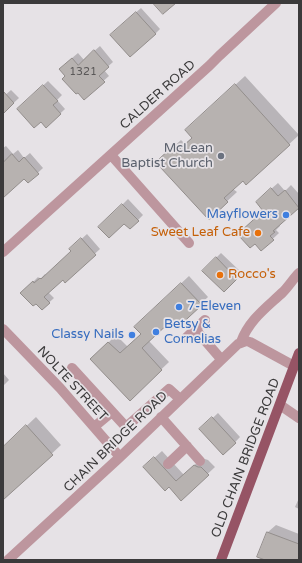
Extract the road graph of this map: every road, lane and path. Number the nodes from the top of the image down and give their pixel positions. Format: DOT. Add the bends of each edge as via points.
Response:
graph roads {
  1 [pos="276,3"];
  2 [pos="111,155"];
  3 [pos="189,243"];
  4 [pos="3,252"];
  5 [pos="296,276"];
  6 [pos="205,320"];
  7 [pos="3,329"];
  8 [pos="194,329"];
  9 [pos="186,338"];
  10 [pos="241,342"];
  11 [pos="299,353"];
  12 [pos="222,359"];
  13 [pos="294,366"];
  14 [pos="72,368"];
  15 [pos="180,399"];
  16 [pos="280,405"];
  17 [pos="112,412"];
  18 [pos="161,418"];
  19 [pos="299,418"];
  20 [pos="94,427"];
  21 [pos="187,446"];
  22 [pos="120,457"];
  23 [pos="200,461"];
  24 [pos="168,464"];
  25 [pos="8,560"];
  26 [pos="222,560"];
  1 -- 2 [label="street, CALDER ROAD"];
  2 -- 3 [label="street"];
  2 -- 4 [label="street, CALDER ROAD"];
  5 -- 10 [label="street, CHAIN BRIDGE ROAD" via="283,292 252,320"];
  6 -- 8 [label="street"];
  7 -- 20 [label="street, NOLTE STREET"];
  8 -- 9 [label="street"];
  8 -- 12 [label="street"];
  10 -- 12 [label="street, CHAIN BRIDGE ROAD"];
  10 -- 13 [label="street" via="250,342"];
  11 -- 13 [label="main road"];
  12 -- 15 [label="street, CHAIN BRIDGE ROAD"];
  13 -- 16 [label="main road, OLD CHAIN BRIDGE ROAD"];
  14 -- 17 [label="street"];
  15 -- 17 [label="street" via="169,389 126,427"];
  15 -- 18 [label="street, CHAIN BRIDGE ROAD"];
  16 -- 19 [label="street"];
  16 -- 26 [label="main road, OLD CHAIN BRIDGE ROAD"];
  17 -- 20 [label="street"];
  18 -- 21 [label="street"];
  18 -- 22 [label="street, CHAIN BRIDGE ROAD"];
  20 -- 22 [label="street, NOLTE STREET"];
  21 -- 23 [label="street"];
  21 -- 24 [label="street"];
  22 -- 25 [label="street, CHAIN BRIDGE ROAD"];
}
